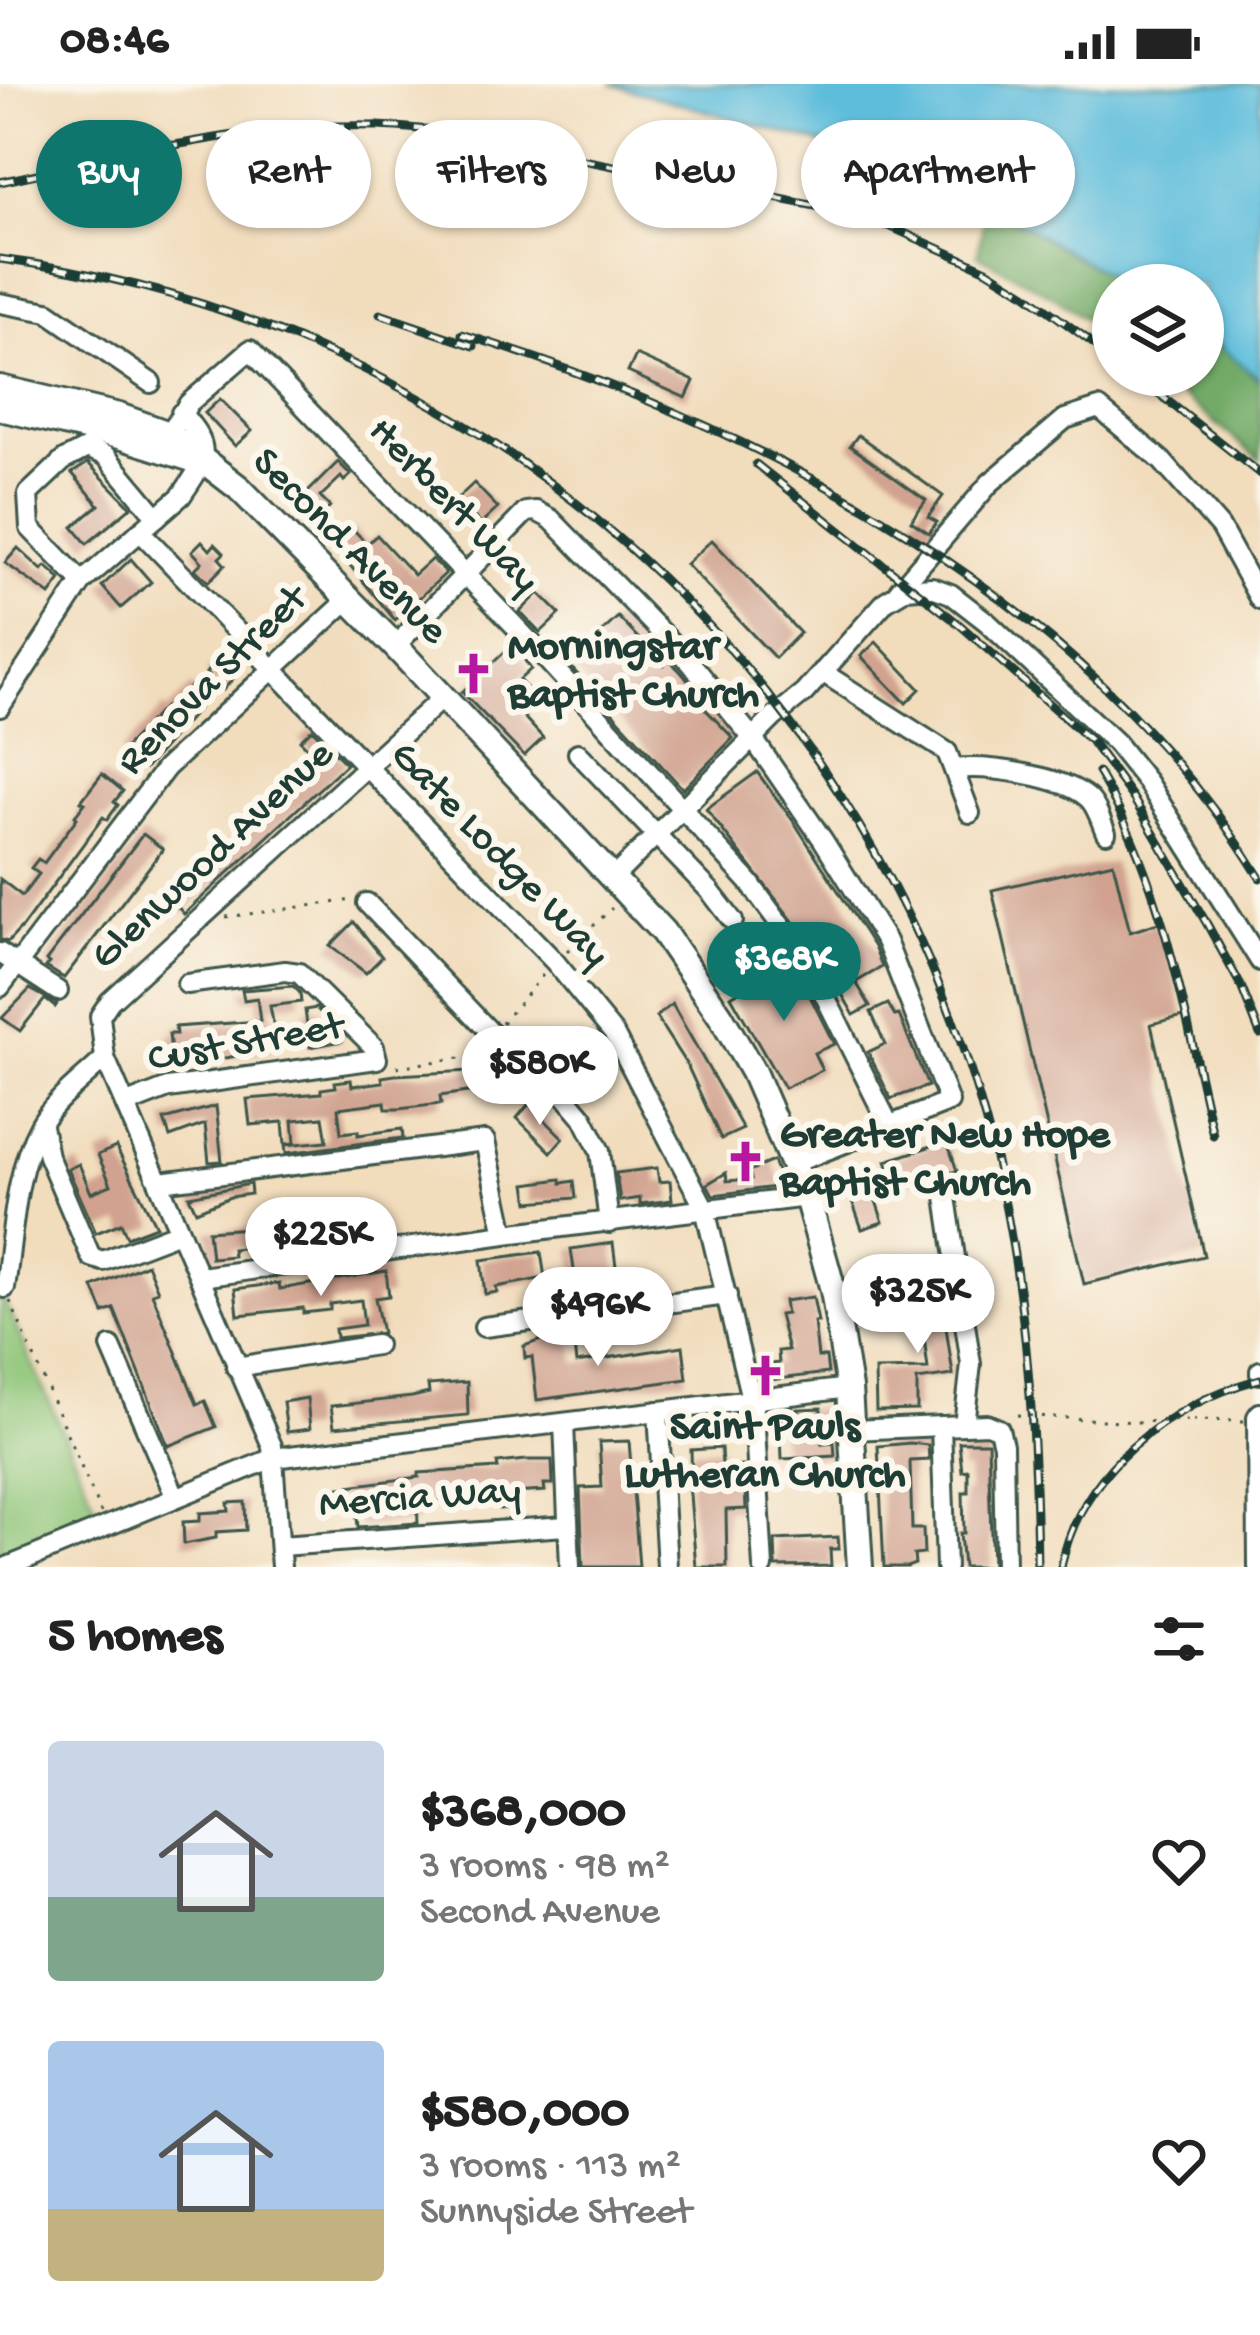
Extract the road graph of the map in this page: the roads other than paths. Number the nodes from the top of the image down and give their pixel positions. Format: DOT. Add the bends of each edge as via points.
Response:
graph roads {
  1 [pos="0,302"];
  2 [pos="152,383"];
  3 [pos="0,388"];
  4 [pos="0,408"];
  5 [pos="175,424"];
  6 [pos="203,462"];
  7 [pos="157,517"];
  8 [pos="140,531"];
  9 [pos="466,575"];
  10 [pos="82,582"];
  11 [pos="896,594"];
  12 [pos="348,600"];
  13 [pos="1260,600"];
  14 [pos="395,646"];
  15 [pos="272,670"];
  16 [pos="822,672"];
  17 [pos="442,698"];
  18 [pos="0,707"];
  19 [pos="754,740"];
  20 [pos="578,753"];
  21 [pos="367,765"];
  22 [pos="955,769"];
  23 [pos="684,810"];
  24 [pos="970,813"];
  25 [pos="1106,833"];
  26 [pos="655,837"];
  27 [pos="616,891"];
  28 [pos="367,903"];
  29 [pos="733,921"];
  30 [pos="8,959"];
  31 [pos="1260,961"];
  32 [pos="188,984"];
  33 [pos="0,987"];
  34 [pos="58,991"];
  35 [pos="105,1058"];
  36 [pos="127,1104"];
  37 [pos="42,1122"];
  38 [pos="889,1125"];
  39 [pos="794,1163"];
  40 [pos="160,1182"];
  41 [pos="807,1197"];
  42 [pos="946,1197"];
  43 [pos="705,1209"];
  44 [pos="608,1223"];
  45 [pos="179,1232"];
  46 [pos="505,1234"];
  47 [pos="200,1276"];
  48 [pos="5,1288"];
  49 [pos="728,1295"];
  50 [pos="484,1328"];
  51 [pos="376,1345"];
  52 [pos="111,1346"];
  53 [pos="236,1367"];
  54 [pos="849,1388"];
  55 [pos="750,1399"];
  56 [pos="658,1411"];
  57 [pos="1258,1415"];
  58 [pos="564,1423"];
  59 [pos="964,1425"];
  60 [pos="940,1426"];
  61 [pos="852,1430"];
  62 [pos="273,1458"];
  63 [pos="175,1496"];
  64 [pos="566,1526"];
  65 [pos="280,1546"];
  66 [pos="1258,1563"];
  67 [pos="7,1567"];
  68 [pos="280,1567"];
  69 [pos="570,1567"];
  70 [pos="667,1567"];
  71 [pos="763,1567"];
  72 [pos="860,1567"];
  73 [pos="946,1567"];
  74 [pos="1005,1567"];
  1 -- 2 [label="street" via="48,311"];
  3 -- 5 [label="main road, Second Avenue"];
  4 -- 6 [label="main road, Second Avenue"];
  5 -- 6 [label="main road, Second Avenue"];
  5 -- 9 [label="street, Herbert Way" via="250,350"];
  6 -- 7 [label="street"];
  6 -- 12 [label="main road, Second Avenue" via="269,515"];
  7 -- 8 [label="street"];
  7 -- 10 [label="street" via="106,456 92,448 64,460 28,494 30,528"];
  8 -- 10 [label="street"];
  8 -- 15 [label="street, Gate Lodge Way"];
  9 -- 14 [label="street"];
  9 -- 19 [label="street" via="526,512 551,519"];
  9 -- 23 [label="street, Herbert Way"];
  10 -- 18 [label="street"];
  11 -- 13 [label="street" via="990,482 1065,419 1099,409 1162,460 1220,527"];
  11 -- 16 [label="street"];
  11 -- 31 [label="street" via="932,587 961,601 1117,743"];
  12 -- 14 [label="main road, Second Avenue"];
  12 -- 15 [label="street, Renova Street"];
  14 -- 17 [label="main road, Second Avenue"];
  15 -- 21 [label="street, Gate Lodge Way"];
  15 -- 30 [label="street, Renova Street" via="166,768"];
  16 -- 19 [label="street"];
  16 -- 22 [label="street" via="946,752"];
  17 -- 21 [label="street, Glenwood Avenue"];
  17 -- 27 [label="main road, Second Avenue"];
  19 -- 23 [label="street"];
  19 -- 38 [label="street" via="886,941 949,1102"];
  20 -- 26 [label="street"];
  21 -- 35 [label="street, Glenwood Avenue" via="104,1008"];
  21 -- 43 [label="street, Gate Lodge Way" via="614,1034"];
  22 -- 24 [label="street"];
  22 -- 25 [label="street" via="978,766 1069,785 1092,801"];
  23 -- 26 [label="street"];
  23 -- 38 [label="street, Herbert Way" via="808,964"];
  26 -- 27 [label="street"];
  26 -- 29 [label="street"];
  27 -- 39 [label="main road, Second Avenue" via="663,932 720,1015"];
  28 -- 44 [label="street" via="583,1118 600,1150"];
  30 -- 33 [label="street, Renova Street"];
  30 -- 34 [label="street"];
  32 -- 36 [label="street, Cust Street" via="298,973 377,1059 168,1088"];
  35 -- 36 [label="street"];
  35 -- 37 [label="street"];
  36 -- 40 [label="street"];
  37 -- 45 [label="street" via="91,1257 103,1262"];
  37 -- 48 [label="street" via="27,1157"];
  38 -- 39 [label="street"];
  39 -- 41 [label="main road, Second Avenue"];
  40 -- 45 [label="street"];
  40 -- 46 [label="street" via="485,1141"];
  41 -- 43 [label="street"];
  41 -- 54 [label="main road, Second Avenue"];
  42 -- 59 [label="street" via="971,1364"];
  43 -- 44 [label="street"];
  43 -- 49 [label="street, Gate Lodge Way"];
  44 -- 46 [label="street"];
  45 -- 47 [label="street"];
  46 -- 47 [label="street"];
  47 -- 53 [label="street"];
  49 -- 50 [label="street"];
  49 -- 55 [label="street, Gate Lodge Way"];
  51 -- 53 [label="street"];
  52 -- 63 [label="street"];
  53 -- 62 [label="street"];
  54 -- 55 [label="street"];
  54 -- 61 [label="main road, Second Avenue"];
  55 -- 56 [label="street"];
  55 -- 71 [label="street, Gate Lodge Way"];
  56 -- 58 [label="street"];
  56 -- 70 [label="street"];
  57 -- 66 [label="street"];
  58 -- 62 [label="street"];
  58 -- 64 [label="street"];
  59 -- 60 [label="street"];
  59 -- 74 [label="street" via="987,1424 1003,1436"];
  60 -- 61 [label="street"];
  60 -- 73 [label="street"];
  61 -- 72 [label="main road, Second Avenue"];
  62 -- 63 [label="street"];
  62 -- 65 [label="street"];
  63 -- 67 [label="street"];
  64 -- 65 [label="street, Mercia Way"];
  64 -- 69 [label="street"];
  65 -- 68 [label="street"];
}
